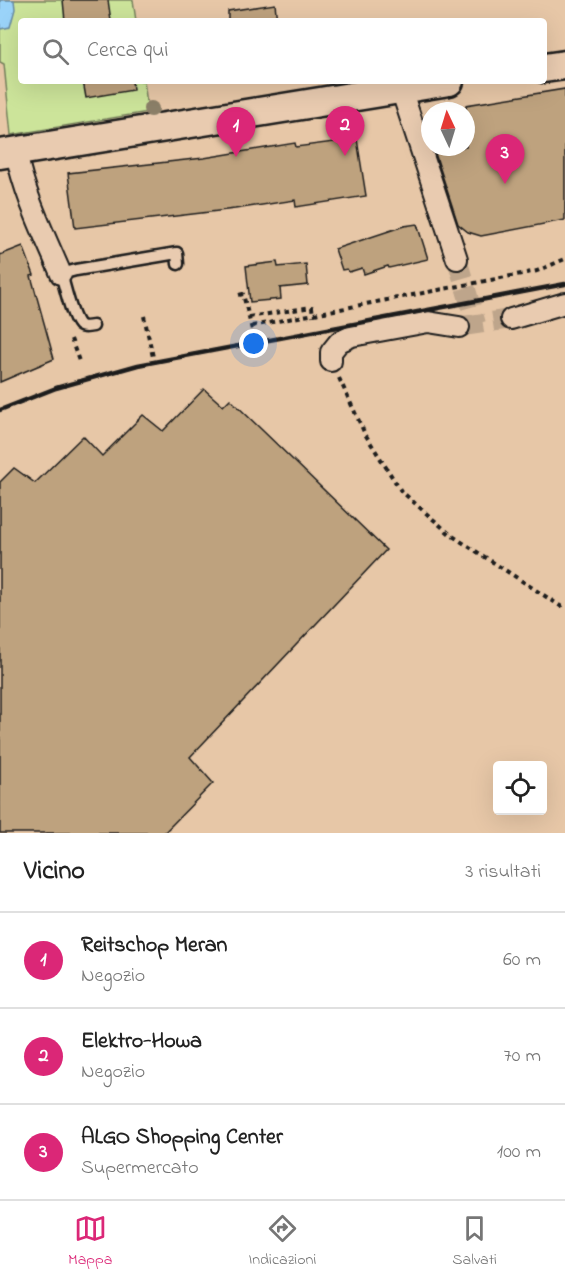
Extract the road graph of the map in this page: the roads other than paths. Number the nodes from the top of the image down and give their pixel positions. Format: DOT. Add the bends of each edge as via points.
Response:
graph roads {
  1 [pos="565,65"];
  2 [pos="547,68"];
  3 [pos="428,84"];
  4 [pos="401,88"];
  5 [pos="8,153"];
  6 [pos="457,259"];
  7 [pos="178,264"];
  8 [pos="61,274"];
  9 [pos="565,303"];
  10 [pos="511,319"];
  11 [pos="93,326"];
  12 [pos="459,327"];
  13 [pos="331,361"];
  1 -- 2 [label="main road"];
  3 -- 4 [label="main road"];
  4 -- 5 [label="main road"];
  4 -- 6 [label="street"];
  5 -- 8 [label="street" via="18,166"];
  7 -- 8 [label="lane" via="177,254"];
  8 -- 11 [label="lane" via="79,325"];
  9 -- 10 [label="street"];
  12 -- 13 [label="street" via="428,322 352,336 339,342 331,352"];
}
